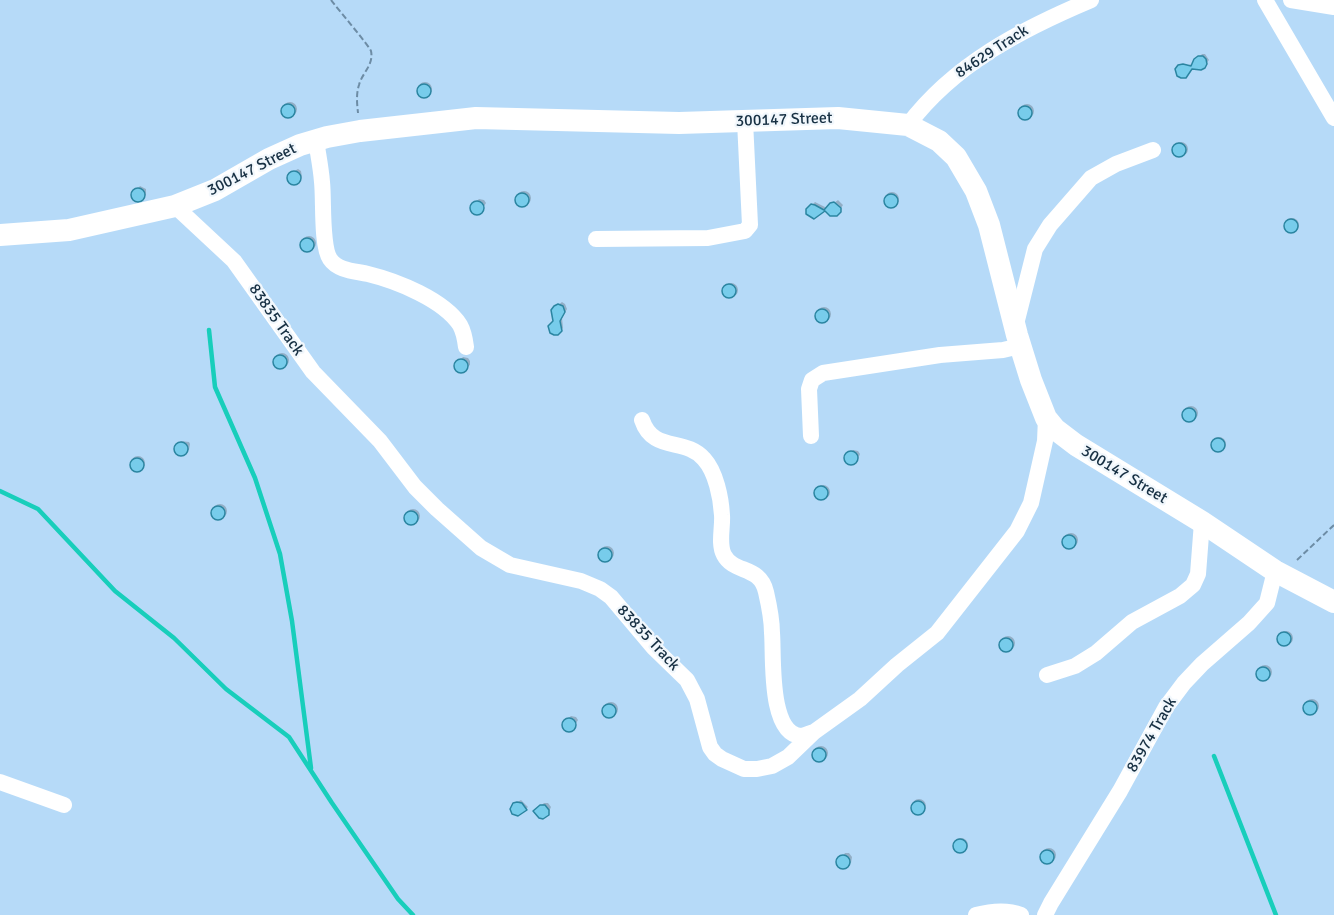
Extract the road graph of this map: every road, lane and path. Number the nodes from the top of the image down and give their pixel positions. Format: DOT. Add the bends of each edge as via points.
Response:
graph roads {
  1 [pos="331,0"];
  2 [pos="1091,0"];
  3 [pos="1265,0"];
  4 [pos="1291,0"];
  5 [pos="1334,7"];
  6 [pos="1334,118"];
  7 [pos="746,121"];
  8 [pos="908,125"];
  9 [pos="360,131"];
  10 [pos="316,140"];
  11 [pos="1153,150"];
  12 [pos="175,206"];
  13 [pos="0,235"];
  14 [pos="596,239"];
  15 [pos="1018,337"];
  16 [pos="466,347"];
  17 [pos="1046,418"];
  18 [pos="642,420"];
  19 [pos="812,436"];
  20 [pos="1202,522"];
  21 [pos="1334,525"];
  22 [pos="1283,569"];
  23 [pos="1334,603"];
  24 [pos="1047,675"];
  25 [pos="814,732"];
  26 [pos="0,782"];
  27 [pos="64,805"];
  28 [pos="975,915"];
  29 [pos="1021,915"];
  30 [pos="1045,915"];
  1 -- 9 [label="path" via="371,49 372,60 359,84 357,98"];
  2 -- 8 [label="street, 84629 Track" via="996,46 956,74"];
  3 -- 6 [label="street"];
  4 -- 5 [label="street"];
  7 -- 8 [label="street, 300147 Street" via="838,118"];
  7 -- 9 [label="street, 300147 Street" via="476,118"];
  7 -- 14 [label="street" via="750,225 745,231 708,238"];
  8 -- 15 [label="street, 300147 Street" via="939,141 956,157 976,191 989,225"];
  9 -- 10 [label="street, 300147 Street"];
  10 -- 12 [label="street, 300147 Street"];
  10 -- 16 [label="street" via="326,246 331,261 429,298 459,324"];
  11 -- 15 [label="street" via="1091,178 1050,225 1035,249"];
  12 -- 13 [label="street, 300147 Street" via="69,230"];
  12 -- 25 [label="street, 83835 Track" via="234,261 313,372 380,441 437,509 481,548 510,565 580,581 611,597 687,681 715,754 744,769 772,766 788,757"];
  15 -- 17 [label="street, 300147 Street"];
  15 -- 19 [label="street" via="1003,351 940,355 823,373 812,380 809,389"];
  17 -- 20 [label="street, 300147 Street" via="1076,446"];
  17 -- 25 [label="street, 83835 Track" via="1045,441 1031,503 1000,555 937,633 860,699"];
  18 -- 25 [label="street" via="655,439 691,449 708,464 720,497 723,552 728,561 757,575 766,590 774,684 782,720 801,736"];
  20 -- 22 [label="street, 300147 Street"];
  20 -- 24 [label="street" via="1198,574 1193,585 1132,622 1075,666"];
  21 -- 22 [label="path"];
  22 -- 23 [label="street, 300147 Street"];
  22 -- 30 [label="street, 83974 Track" via="1267,603 1202,664 1166,706"];
  26 -- 27 [label="street"];
  28 -- 29 [label="street" via="1000,911"];
}
